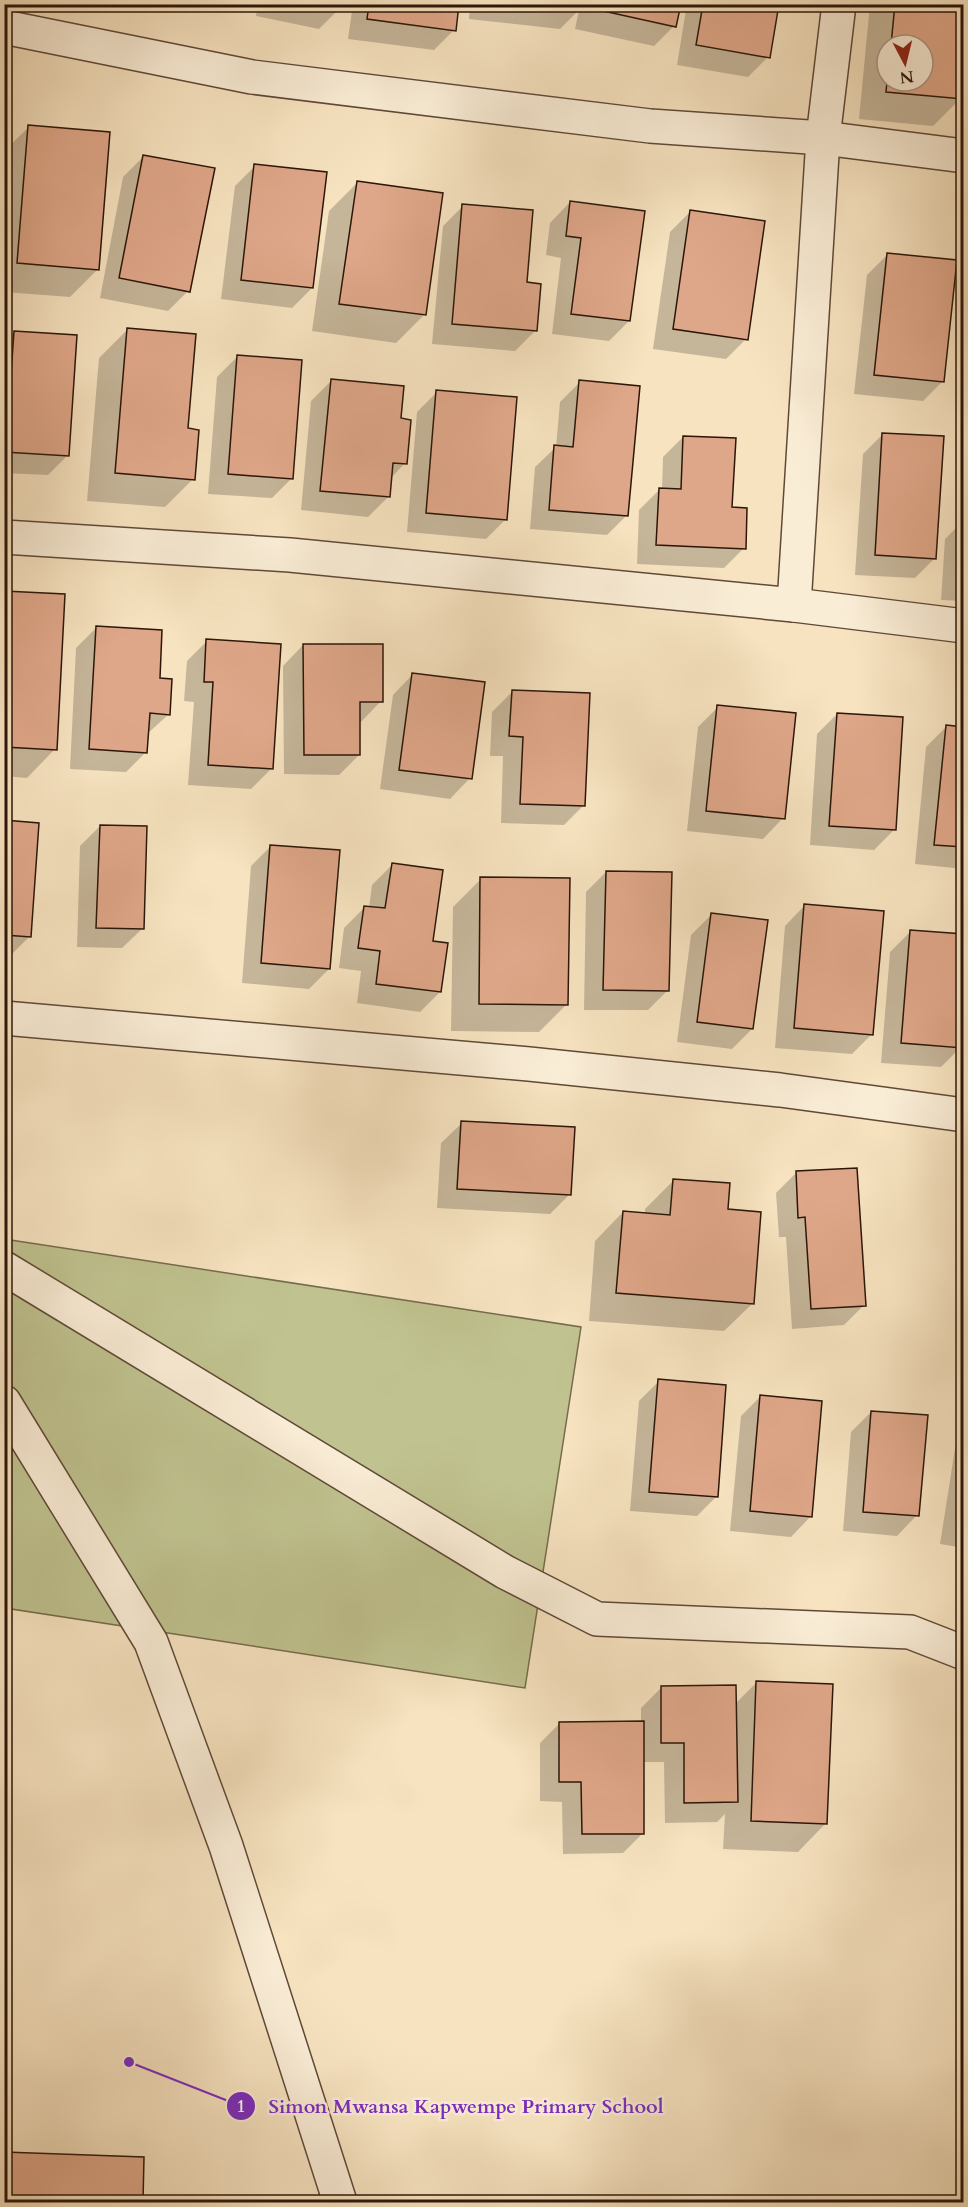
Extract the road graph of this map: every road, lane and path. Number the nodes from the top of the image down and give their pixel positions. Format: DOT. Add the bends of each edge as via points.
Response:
graph roads {
  1 [pos="839,4"];
  2 [pos="4,27"];
  3 [pos="823,138"];
  4 [pos="963,156"];
  5 [pos="4,537"];
  6 [pos="794,605"];
  7 [pos="963,626"];
  8 [pos="4,1018"];
  9 [pos="963,1115"];
  10 [pos="4,1268"];
  11 [pos="4,1402"];
  12 [pos="963,1653"];
  13 [pos="340,2202"];
  1 -- 3 [label="street"];
  2 -- 3 [label="street" via="252,77 650,126"];
  3 -- 4 [label="street"];
  3 -- 6 [label="street"];
  5 -- 6 [label="street" via="290,555"];
  6 -- 7 [label="street"];
  8 -- 9 [label="street" via="552,1066 780,1090"];
  10 -- 12 [label="street" via="505,1572 597,1619 910,1632"];
  11 -- 13 [label="street" via="151,1642 226,1846"];
}
